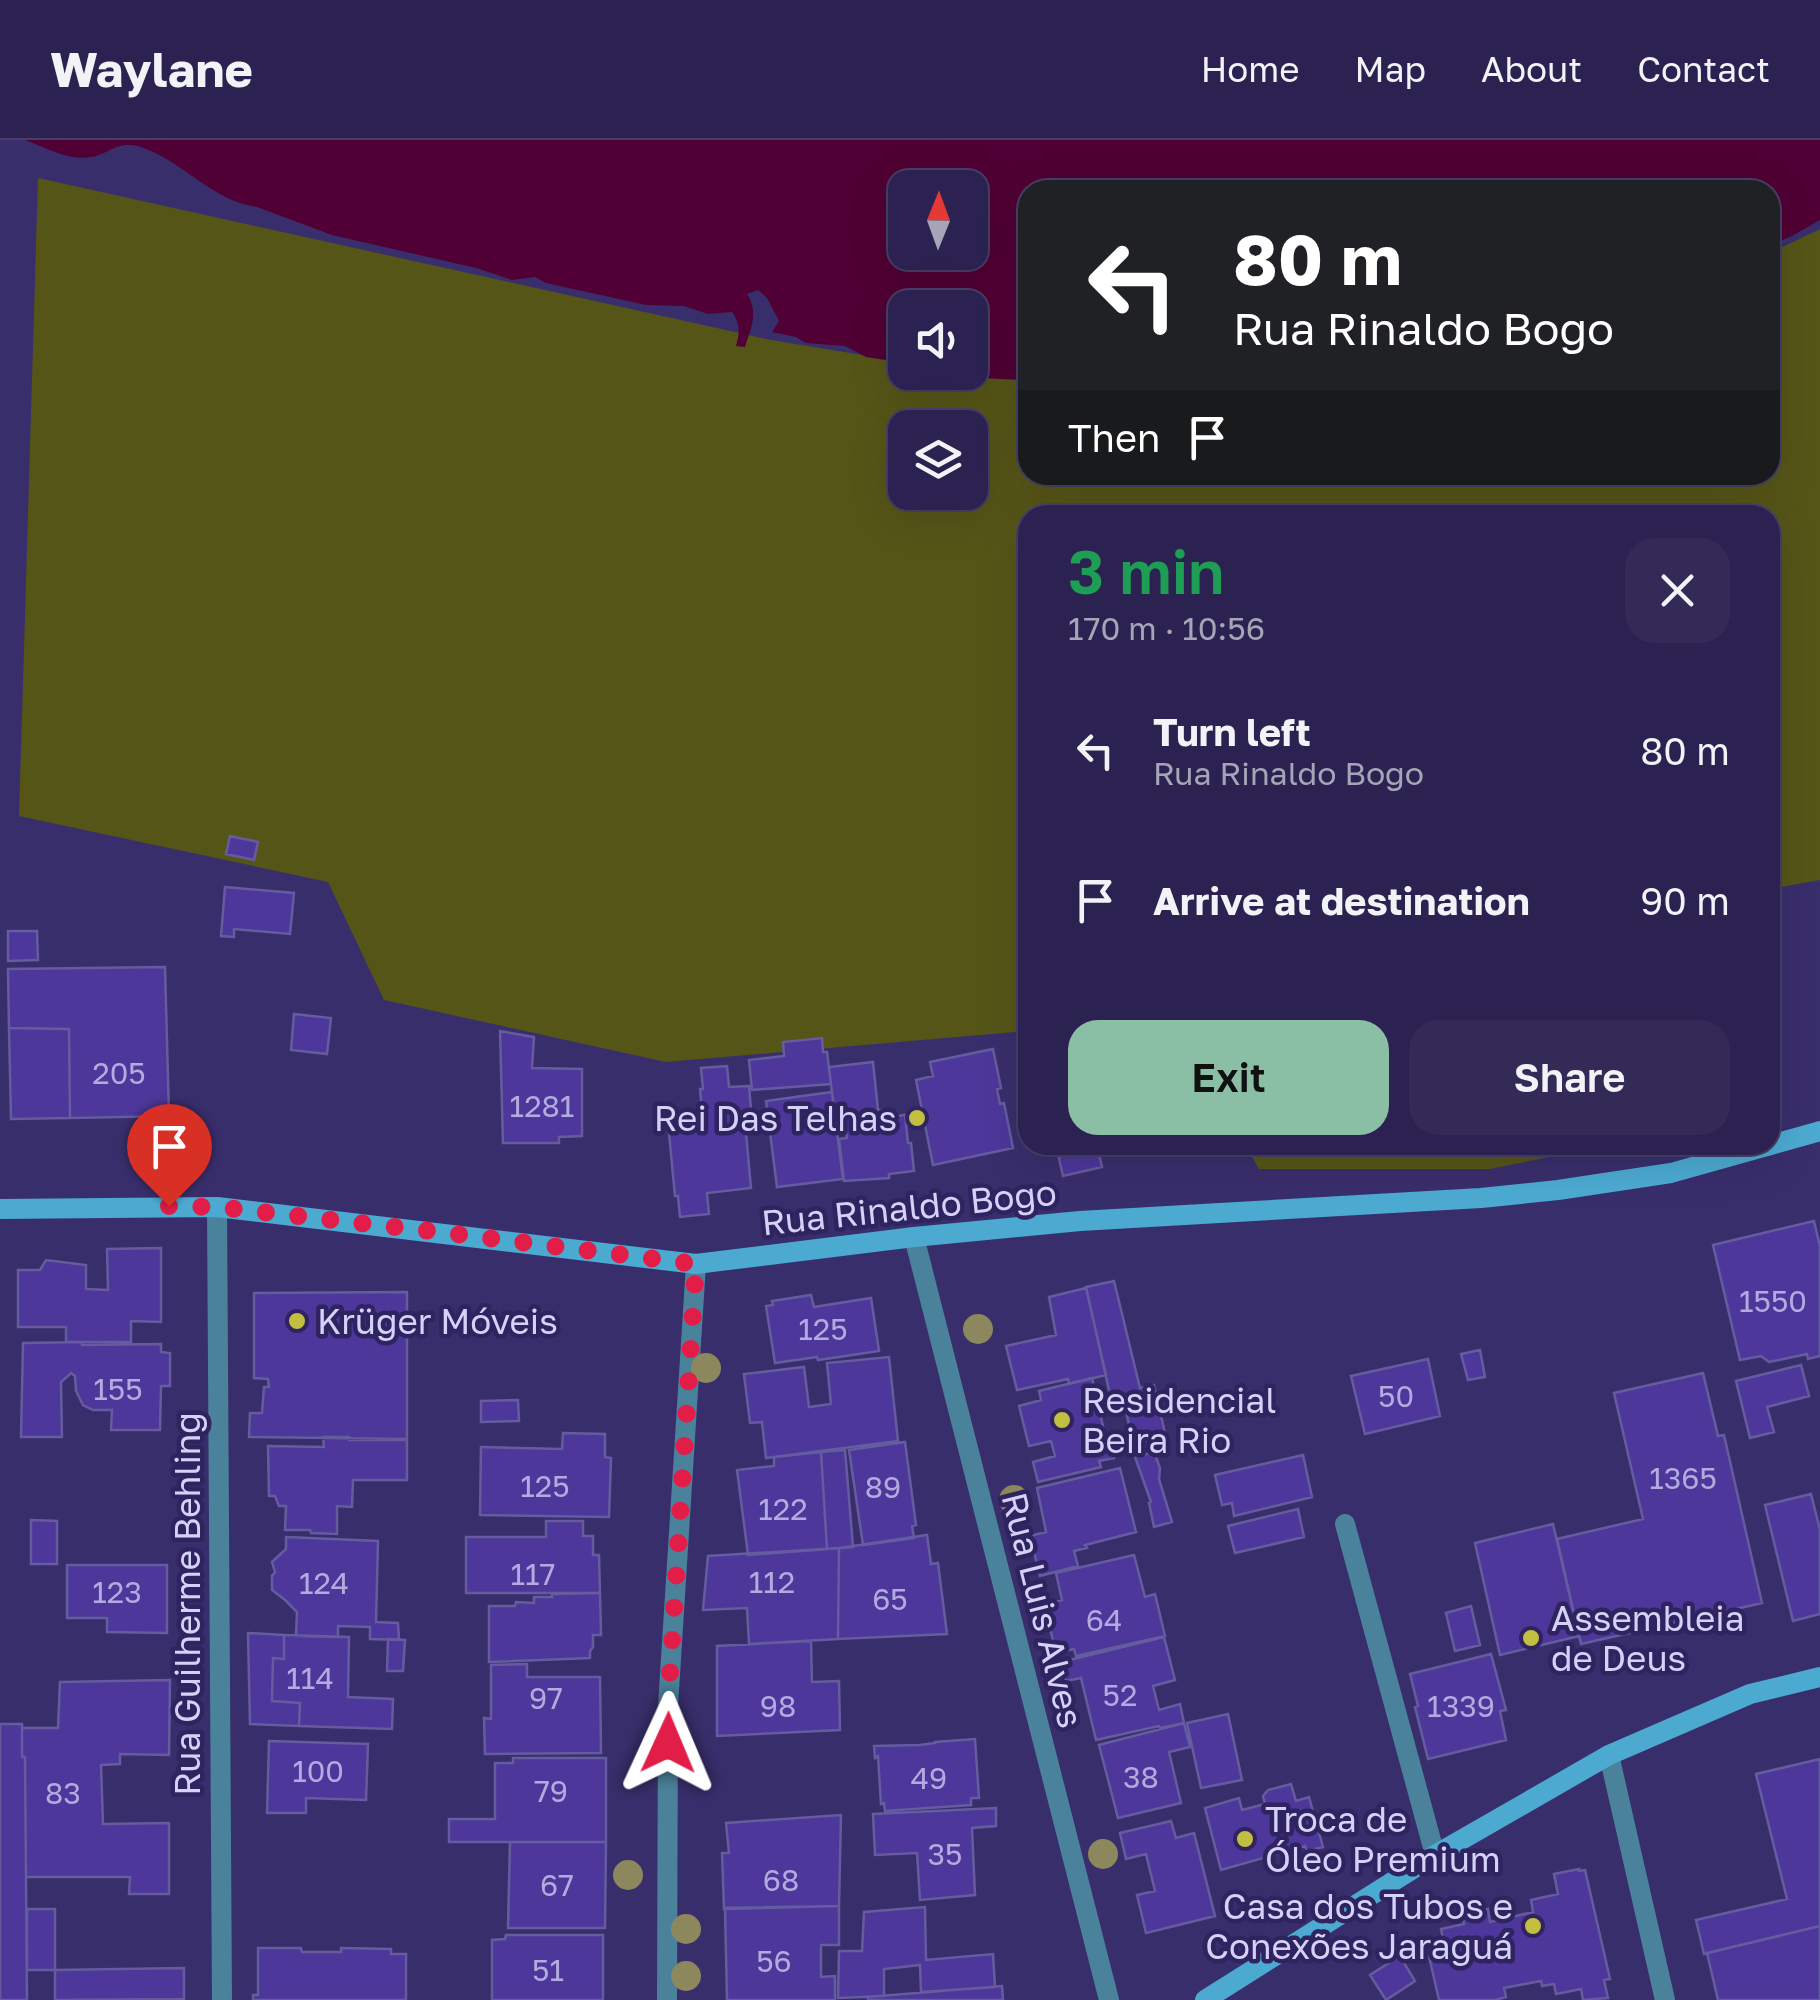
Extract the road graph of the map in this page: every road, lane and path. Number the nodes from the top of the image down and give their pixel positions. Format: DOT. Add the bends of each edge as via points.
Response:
graph roads {
  1 [pos="1820,1131"];
  2 [pos="1780,1142"];
  3 [pos="1733,1155"];
  4 [pos="217,1207"];
  5 [pos="0,1208"];
  6 [pos="914,1237"];
  7 [pos="696,1264"];
  8 [pos="1345,1524"];
  9 [pos="1820,1677"];
  10 [pos="1609,1755"];
  11 [pos="1435,1855"];
  12 [pos="222,2000"];
  13 [pos="668,2000"];
  14 [pos="1109,2000"];
  15 [pos="1205,2000"];
  16 [pos="1665,2000"];
  1 -- 2 [label="main road, Rua Rinaldo Bogo"];
  3 -- 6 [label="main road, Rua Rinaldo Bogo" via="1671,1172 1481,1198"];
  4 -- 5 [label="main road, Rua Rinaldo Bogo"];
  4 -- 7 [label="main road, Rua Rinaldo Bogo"];
  4 -- 12 [label="street, Rua Guilherme Behling"];
  6 -- 7 [label="main road, Rua Rinaldo Bogo"];
  6 -- 14 [label="street, Rua Luis Alves"];
  7 -- 13 [label="street" via="668,1706"];
  8 -- 11 [label="street"];
  9 -- 10 [label="main road" via="1750,1694"];
  10 -- 11 [label="main road"];
  10 -- 16 [label="street"];
  11 -- 15 [label="main road"];
}
